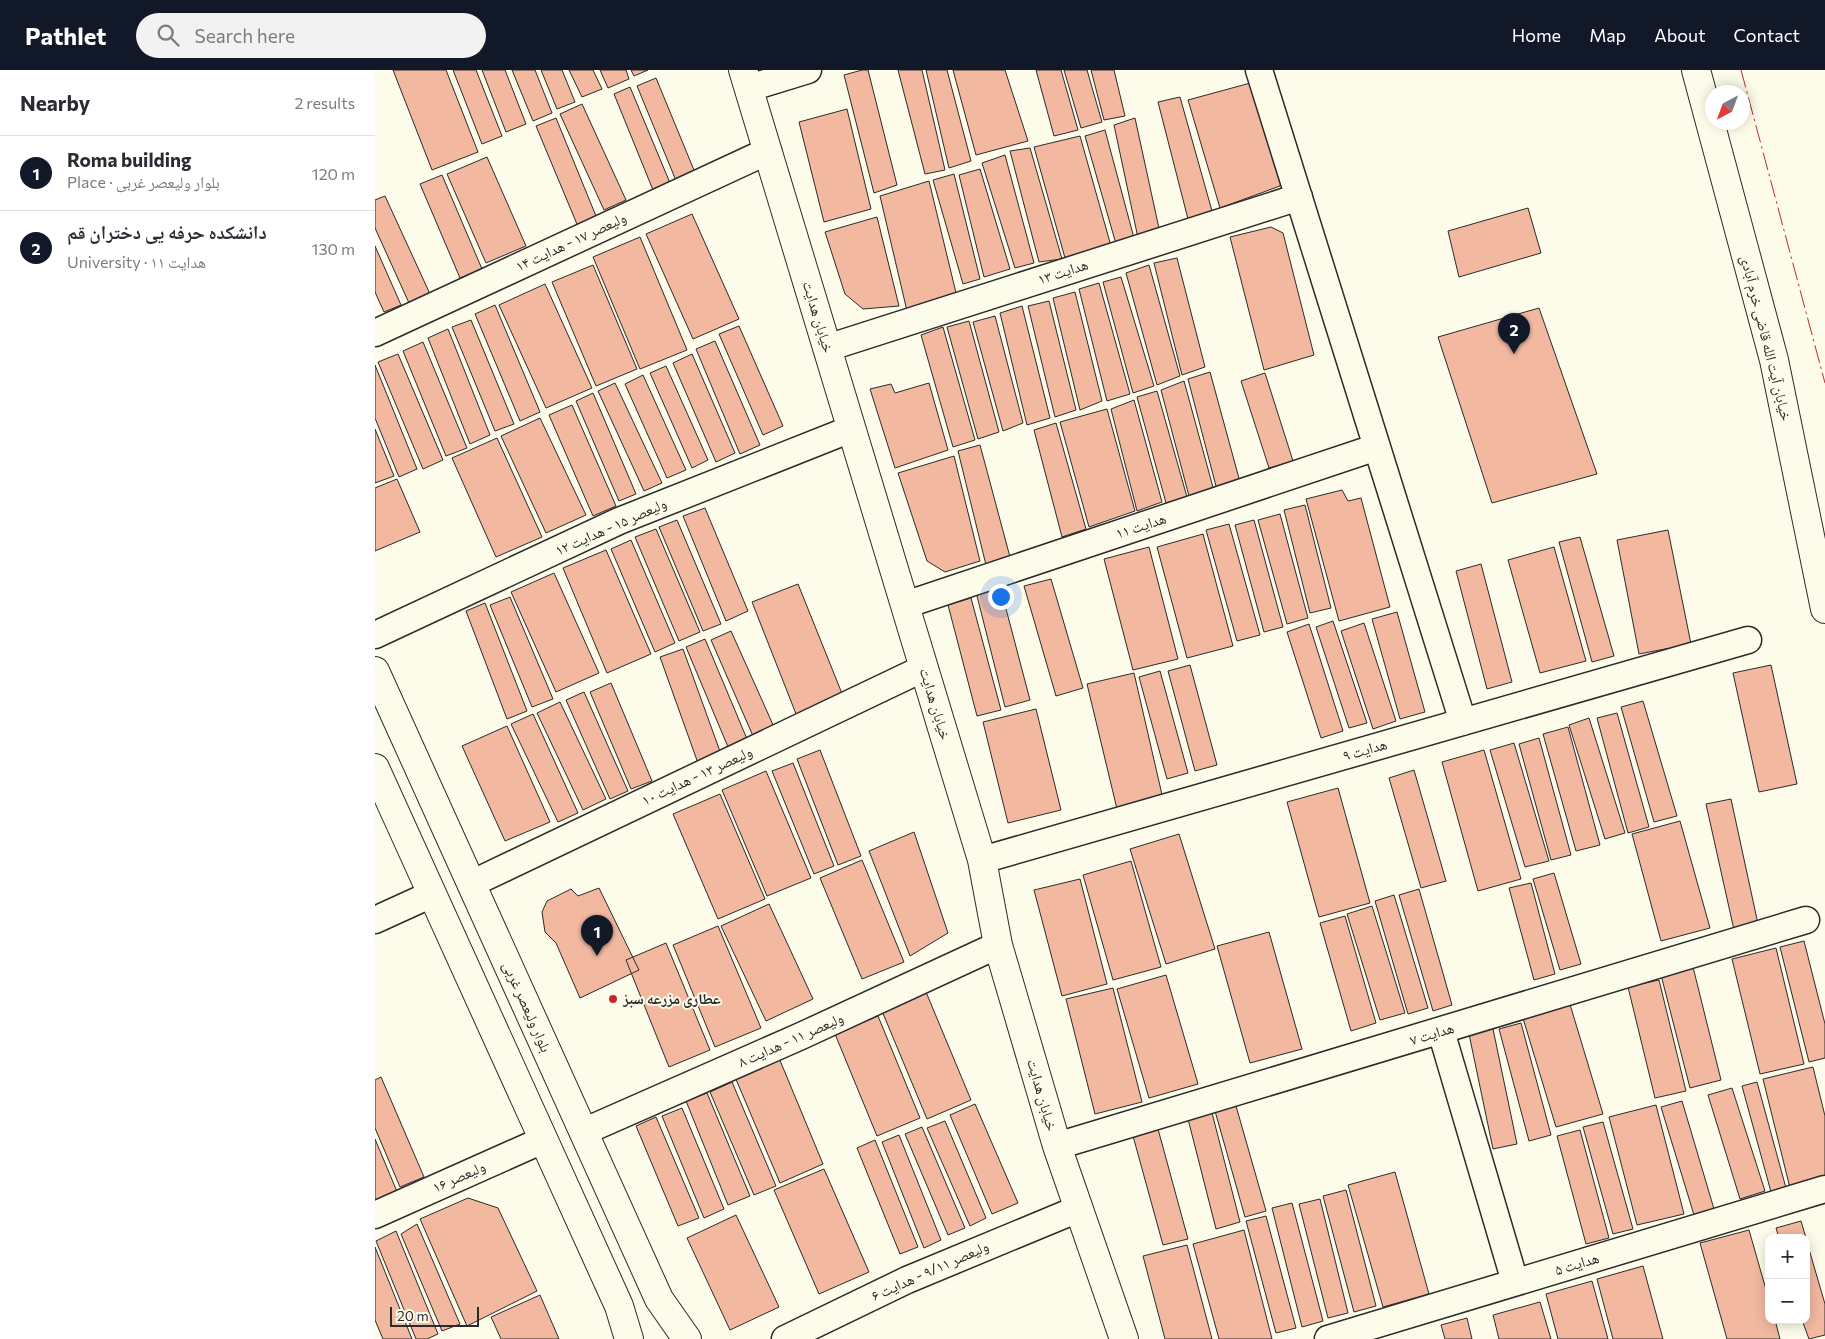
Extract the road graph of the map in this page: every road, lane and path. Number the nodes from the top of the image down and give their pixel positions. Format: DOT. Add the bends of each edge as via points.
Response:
graph roads {
  1 [pos="808,70"];
  2 [pos="1259,70"];
  3 [pos="1696,70"];
  4 [pos="746,79"];
  5 [pos="768,151"];
  6 [pos="1299,197"];
  7 [pos="375,333"];
  8 [pos="827,348"];
  9 [pos="851,429"];
  10 [pos="1377,447"];
  11 [pos="905,605"];
  12 [pos="1825,609"];
  13 [pos="375,636"];
  14 [pos="1748,640"];
  15 [pos="924,668"];
  16 [pos="375,671"];
  17 [pos="1463,722"];
  18 [pos="375,768"];
  19 [pos="982,860"];
  20 [pos="471,884"];
  21 [pos="432,894"];
  22 [pos="375,920"];
  23 [pos="1806,920"];
  24 [pos="998,945"];
  25 [pos="1441,1031"];
  26 [pos="583,1132"];
  27 [pos="543,1140"];
  28 [pos="1057,1146"];
  29 [pos="1825,1188"];
  30 [pos="1078,1209"];
  31 [pos="375,1215"];
  32 [pos="1515,1282"];
  33 [pos="629,1339"];
  34 [pos="687,1339"];
  35 [pos="785,1339"];
  36 [pos="1124,1339"];
  37 [pos="1328,1339"];
  1 -- 4 [label="street"];
  2 -- 6 [label="street"];
  3 -- 12 [label="main road, خیابان آیت الله قاضی خرم آبادی" via="1774,360"];
  4 -- 5 [label="main road, خیابان هدایت"];
  5 -- 7 [label="street, ولیعصر ۱۷ - هدایت ۱۴"];
  5 -- 8 [label="main road, خیابان هدایت"];
  6 -- 8 [label="street, هدایت ۱۳"];
  6 -- 10 [label="street"];
  8 -- 9 [label="main road, خیابان هدایت"];
  9 -- 11 [label="main road, خیابان هدایت"];
  9 -- 13 [label="street, ولیعصر ۱۵ - هدایت ۱۲" via="619,521"];
  10 -- 11 [label="street, هدایت ۱۱"];
  10 -- 17 [label="street"];
  11 -- 15 [label="main road, خیابان هدایت"];
  14 -- 17 [label="street, هدایت ۹"];
  15 -- 19 [label="main road, خیابان هدایت"];
  15 -- 20 [label="street, ولیعصر ۱۳ - هدایت ۱۰"];
  16 -- 20 [label="main road, بلوار ولیعصر غربی"];
  17 -- 19 [label="street, هدایت ۹"];
  18 -- 21 [label="main road"];
  19 -- 24 [label="main road, خیابان هدایت"];
  20 -- 26 [label="main road, بلوار ولیعصر غربی"];
  21 -- 22 [label="street"];
  21 -- 27 [label="main road"];
  23 -- 25 [label="street, هدایت ۷"];
  24 -- 26 [label="street, ولیعصر ۱۱ - هدایت ۸"];
  24 -- 28 [label="main road, خیابان هدایت"];
  25 -- 28 [label="street, هدایت ۷"];
  25 -- 32 [label="street"];
  26 -- 34 [label="main road, بلوار ولیعصر غربی" via="659,1300"];
  27 -- 31 [label="street, ولیعصر ۱۶"];
  27 -- 33 [label="main road" via="619,1306"];
  28 -- 30 [label="main road, خیابان هدایت"];
  29 -- 32 [label="street, هدایت ۵"];
  30 -- 35 [label="street, ولیعصر ۹/۱۱ - هدایت ۶" via="907,1280"];
  30 -- 36 [label="main road, خیابان هدایت"];
  32 -- 37 [label="street, هدایت ۵"];
}
